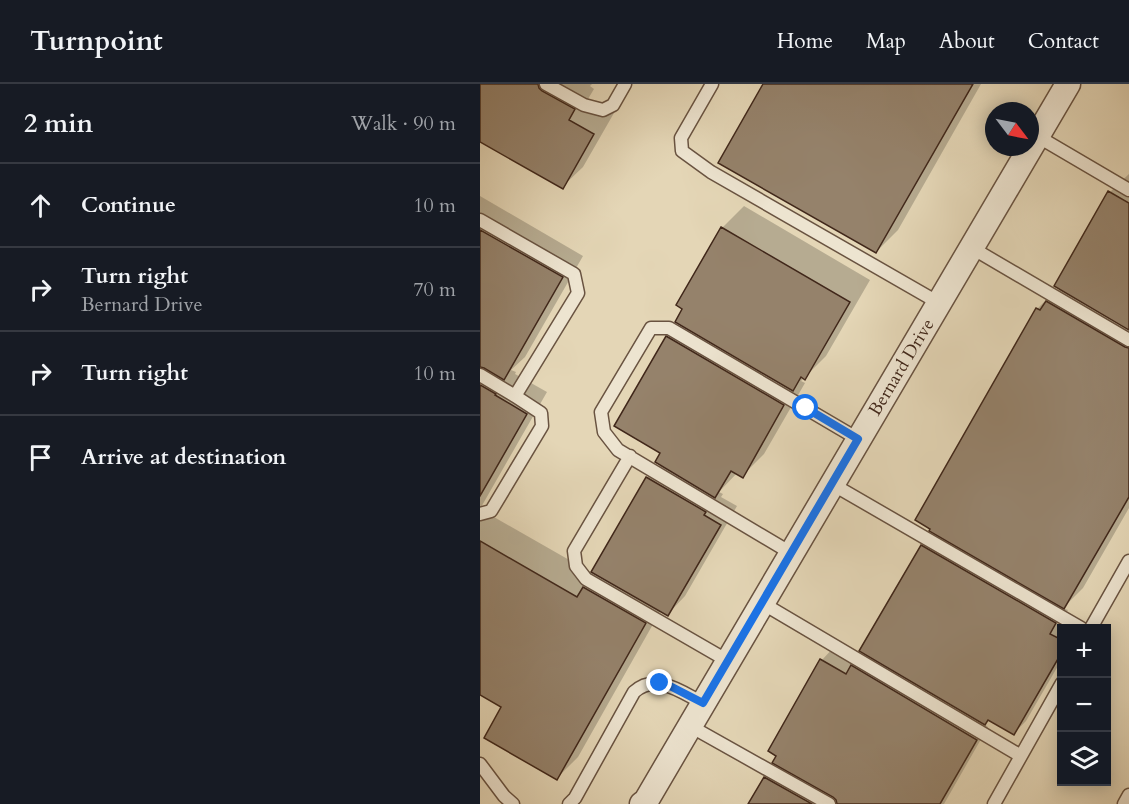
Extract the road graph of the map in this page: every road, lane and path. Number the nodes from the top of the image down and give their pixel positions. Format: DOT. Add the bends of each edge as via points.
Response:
graph roads {
  1 [pos="546,84"];
  2 [pos="625,84"];
  3 [pos="712,84"];
  4 [pos="1068,84"];
  5 [pos="1039,133"];
  6 [pos="1039,137"];
  7 [pos="1025,156"];
  8 [pos="1129,190"];
  9 [pos="480,220"];
  10 [pos="972,248"];
  11 [pos="939,303"];
  12 [pos="1129,340"];
  13 [pos="480,375"];
  14 [pos="515,396"];
  15 [pos="858,439"];
  16 [pos="630,456"];
  17 [pos="832,484"];
  18 [pos="480,514"];
  19 [pos="791,553"];
  20 [pos="1129,561"];
  21 [pos="762,603"];
  22 [pos="1074,624"];
  23 [pos="1093,624"];
  24 [pos="728,661"];
  25 [pos="1057,692"];
  26 [pos="703,703"];
  27 [pos="690,726"];
  28 [pos="1021,756"];
  29 [pos="480,764"];
  30 [pos="1129,795"];
  31 [pos="513,804"];
  32 [pos="569,804"];
  33 [pos="642,804"];
  34 [pos="829,804"];
  35 [pos="994,804"];
  36 [pos="1124,804"];
  1 -- 2 [label="lane" via="584,105 603,110 613,105"];
  3 -- 11 [label="lane" via="681,138 682,151 711,172"];
  4 -- 5 [label="street, Bernard Drive"];
  6 -- 8 [label="lane"];
  7 -- 10 [label="street, Bernard Drive"];
  9 -- 14 [label="lane" via="574,274 578,293"];
  10 -- 11 [label="street, Bernard Drive"];
  10 -- 12 [label="lane"];
  11 -- 15 [label="street, Bernard Drive"];
  13 -- 14 [label="lane"];
  14 -- 18 [label="lane" via="541,413 542,426 491,512"];
  15 -- 16 [label="lane" via="669,328 651,328 601,412 604,432 618,450"];
  15 -- 17 [label="street, Bernard Drive"];
  16 -- 19 [label="lane"];
  16 -- 24 [label="lane" via="573,551 576,566 586,579"];
  17 -- 19 [label="street, Bernard Drive"];
  17 -- 22 [label="lane"];
  19 -- 21 [label="street, Bernard Drive"];
  20 -- 23 [label="lane"];
  21 -- 24 [label="street, Bernard Drive"];
  21 -- 28 [label="lane"];
  24 -- 26 [label="street, Bernard Drive"];
  25 -- 28 [label="lane"];
  26 -- 27 [label="street, Bernard Drive"];
  26 -- 32 [label="lane" via="668,685 641,686"];
  27 -- 33 [label="street, Bernard Drive"];
  27 -- 34 [label="lane"];
  28 -- 35 [label="lane"];
  29 -- 31 [label="lane"];
  30 -- 36 [label="lane"];
}
